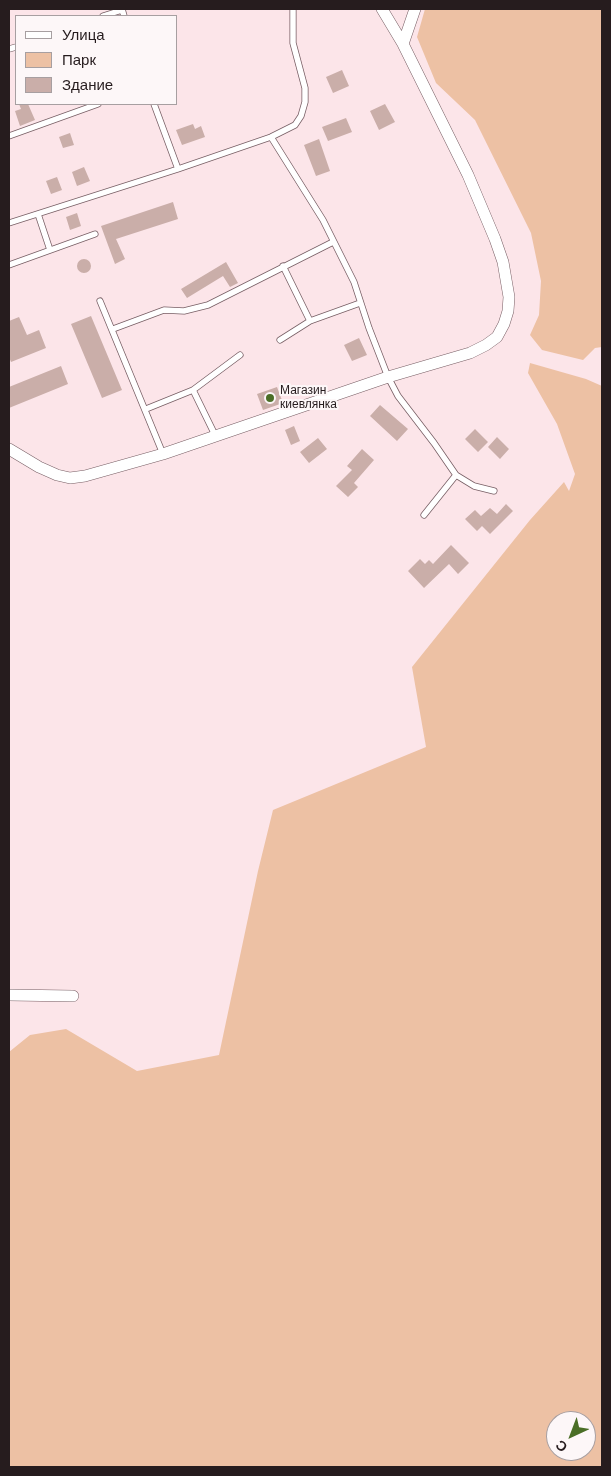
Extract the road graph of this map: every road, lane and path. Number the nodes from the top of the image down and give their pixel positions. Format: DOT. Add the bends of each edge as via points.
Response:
graph roads {
  1 [pos="122,9"];
  2 [pos="292,9"];
  3 [pos="382,9"];
  4 [pos="415,9"];
  5 [pos="106,15"];
  6 [pos="403,44"];
  7 [pos="95,105"];
  8 [pos="154,105"];
  9 [pos="9,136"];
  10 [pos="270,137"];
  11 [pos="178,169"];
  12 [pos="38,214"];
  13 [pos="9,223"];
  14 [pos="96,234"];
  15 [pos="334,242"];
  16 [pos="50,250"];
  17 [pos="9,265"];
  18 [pos="283,266"];
  19 [pos="100,301"];
  20 [pos="360,303"];
  21 [pos="310,321"];
  22 [pos="113,329"];
  23 [pos="280,340"];
  24 [pos="240,355"];
  25 [pos="388,377"];
  26 [pos="193,390"];
  27 [pos="146,409"];
  28 [pos="216,437"];
  29 [pos="9,449"];
  30 [pos="163,454"];
  31 [pos="456,475"];
  32 [pos="494,491"];
  33 [pos="424,515"];
  34 [pos="73,996"];
  35 [pos="10,997"];
  1 -- 5 [label="lane"];
  2 -- 10 [label="lane" via="293,43 305,88 305,102 295,125"];
  3 -- 6 [label="street"];
  4 -- 6 [label="street"];
  6 -- 25 [label="street" via="483,210 502,262 509,297 504,324 497,337 486,346"];
  7 -- 9 [label="lane"];
  8 -- 11 [label="lane"];
  10 -- 11 [label="lane"];
  10 -- 15 [label="lane"];
  11 -- 12 [label="lane"];
  12 -- 13 [label="lane"];
  12 -- 16 [label="lane"];
  14 -- 16 [label="lane"];
  15 -- 18 [label="lane"];
  15 -- 20 [label="lane" via="354,282"];
  16 -- 17 [label="lane"];
  18 -- 21 [label="lane"];
  18 -- 22 [label="lane" via="208,305 184,311 164,310"];
  19 -- 22 [label="lane"];
  20 -- 21 [label="lane"];
  20 -- 25 [label="lane"];
  21 -- 23 [label="lane"];
  22 -- 27 [label="lane"];
  24 -- 26 [label="lane"];
  25 -- 28 [label="street"];
  25 -- 31 [label="lane" via="408,411"];
  26 -- 27 [label="lane"];
  26 -- 28 [label="lane"];
  27 -- 30 [label="lane"];
  28 -- 30 [label="street"];
  29 -- 30 [label="street" via="39,467 70,478"];
  31 -- 32 [label="lane" via="474,486"];
  31 -- 33 [label="lane"];
  34 -- 35 [label="street"];
}
